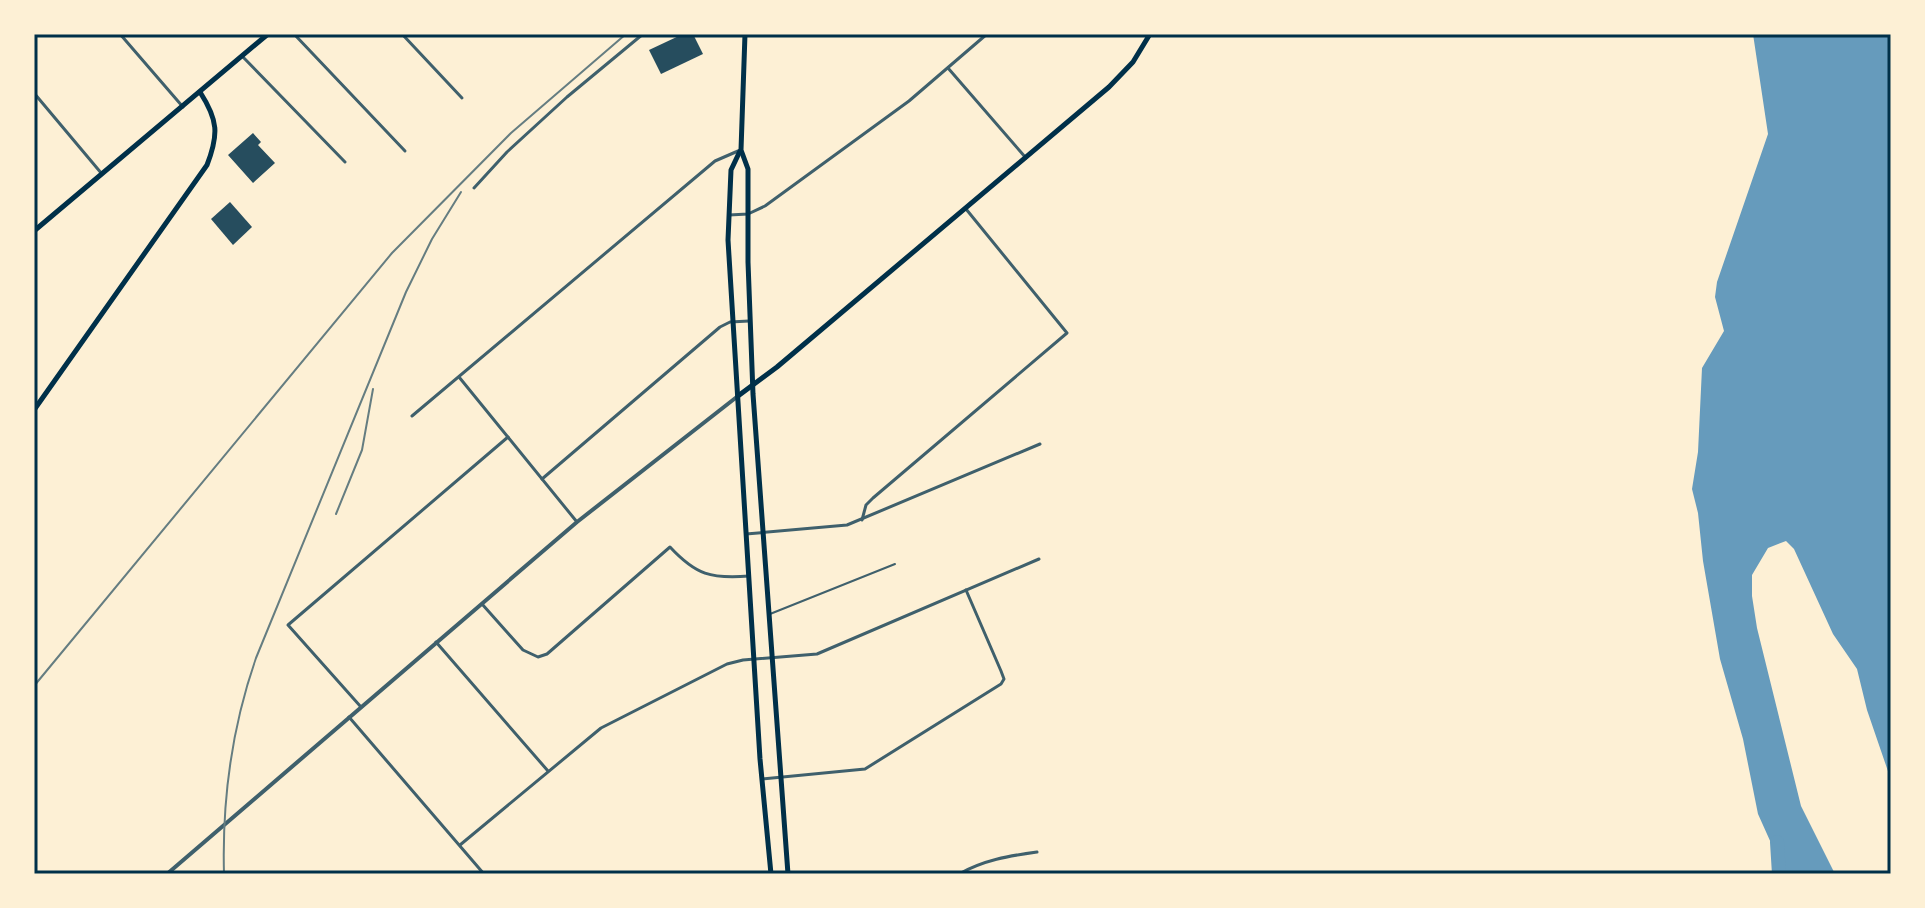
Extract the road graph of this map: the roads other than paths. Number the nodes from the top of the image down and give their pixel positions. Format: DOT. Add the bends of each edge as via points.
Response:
graph roads {
  1 [pos="120,34"];
  2 [pos="268,34"];
  3 [pos="294,34"];
  4 [pos="402,34"];
  5 [pos="643,34"];
  6 [pos="745,34"];
  7 [pos="987,34"];
  8 [pos="1150,34"];
  9 [pos="242,56"];
  10 [pos="948,68"];
  11 [pos="200,92"];
  12 [pos="34,93"];
  13 [pos="462,98"];
  14 [pos="183,107"];
  15 [pos="741,150"];
  16 [pos="405,151"];
  17 [pos="1026,158"];
  18 [pos="345,162"];
  19 [pos="102,174"];
  20 [pos="474,188"];
  21 [pos="966,209"];
  22 [pos="748,214"];
  23 [pos="729,215"];
  24 [pos="34,231"];
  25 [pos="750,321"];
  26 [pos="734,322"];
  27 [pos="459,377"];
  28 [pos="753,385"];
  29 [pos="738,396"];
  30 [pos="34,410"];
  31 [pos="412,416"];
  32 [pos="508,437"];
  33 [pos="1040,444"];
  34 [pos="542,479"];
  35 [pos="862,520"];
  36 [pos="577,522"];
  37 [pos="762,533"];
  38 [pos="746,534"];
  39 [pos="1039,559"];
  40 [pos="895,564"];
  41 [pos="749,576"];
  42 [pos="966,590"];
  43 [pos="482,603"];
  44 [pos="768,614"];
  45 [pos="436,642"];
  46 [pos="772,658"];
  47 [pos="754,659"];
  48 [pos="361,707"];
  49 [pos="349,717"];
  50 [pos="548,771"];
  51 [pos="779,777"];
  52 [pos="762,779"];
  53 [pos="460,845"];
  54 [pos="1037,852"];
  55 [pos="167,874"];
  56 [pos="484,874"];
  57 [pos="771,874"];
  58 [pos="788,874"];
  59 [pos="959,874"];
  1 -- 14 [label="street"];
  2 -- 9 [label="main road"];
  3 -- 16 [label="street"];
  4 -- 13 [label="street"];
  5 -- 20 [label="street" via="546,116"];
  6 -- 15 [label="main road"];
  7 -- 10 [label="street"];
  8 -- 17 [label="main road" via="1120,77"];
  9 -- 11 [label="main road"];
  9 -- 18 [label="street"];
  10 -- 17 [label="street"];
  10 -- 22 [label="street"];
  11 -- 14 [label="main road"];
  11 -- 30 [label="main road" via="216,130 207,165"];
  12 -- 19 [label="street"];
  14 -- 19 [label="main road"];
  15 -- 22 [label="main road" via="748,169"];
  15 -- 23 [label="main road" via="731,170"];
  15 -- 27 [label="street" via="714,161"];
  17 -- 21 [label="main road"];
  19 -- 24 [label="main road"];
  21 -- 28 [label="main road"];
  21 -- 35 [label="street" via="1067,333 873,498"];
  22 -- 23 [label="street"];
  22 -- 25 [label="main road"];
  23 -- 26 [label="main road"];
  25 -- 26 [label="street"];
  25 -- 28 [label="main road"];
  26 -- 29 [label="main road"];
  26 -- 34 [label="street" via="718,329"];
  27 -- 31 [label="street"];
  27 -- 32 [label="street"];
  28 -- 29 [label="main road"];
  28 -- 37 [label="main road"];
  29 -- 36 [label="street"];
  29 -- 38 [label="main road"];
  32 -- 34 [label="street"];
  32 -- 48 [label="street" via="288,625"];
  33 -- 35 [label="street"];
  34 -- 36 [label="street"];
  35 -- 37 [label="street" via="832,528"];
  36 -- 43 [label="street"];
  37 -- 38 [label="street"];
  37 -- 44 [label="main road"];
  38 -- 41 [label="main road"];
  39 -- 42 [label="street"];
  40 -- 44 [label="lane"];
  41 -- 43 [label="street" via="696,571 670,547 538,657 523,650"];
  41 -- 47 [label="main road"];
  42 -- 46 [label="street" via="817,654"];
  42 -- 51 [label="street" via="1004,679 865,769"];
  43 -- 45 [label="street"];
  44 -- 46 [label="main road"];
  45 -- 48 [label="street"];
  45 -- 50 [label="street"];
  46 -- 47 [label="street"];
  46 -- 51 [label="main road"];
  47 -- 50 [label="street" via="727,664 609,722"];
  47 -- 52 [label="main road"];
  48 -- 49 [label="street"];
  49 -- 53 [label="street"];
  49 -- 55 [label="street"];
  50 -- 53 [label="street"];
  51 -- 52 [label="street"];
  51 -- 58 [label="main road"];
  52 -- 57 [label="main road"];
  53 -- 56 [label="street"];
  54 -- 59 [label="street" via="989,860"];
}
